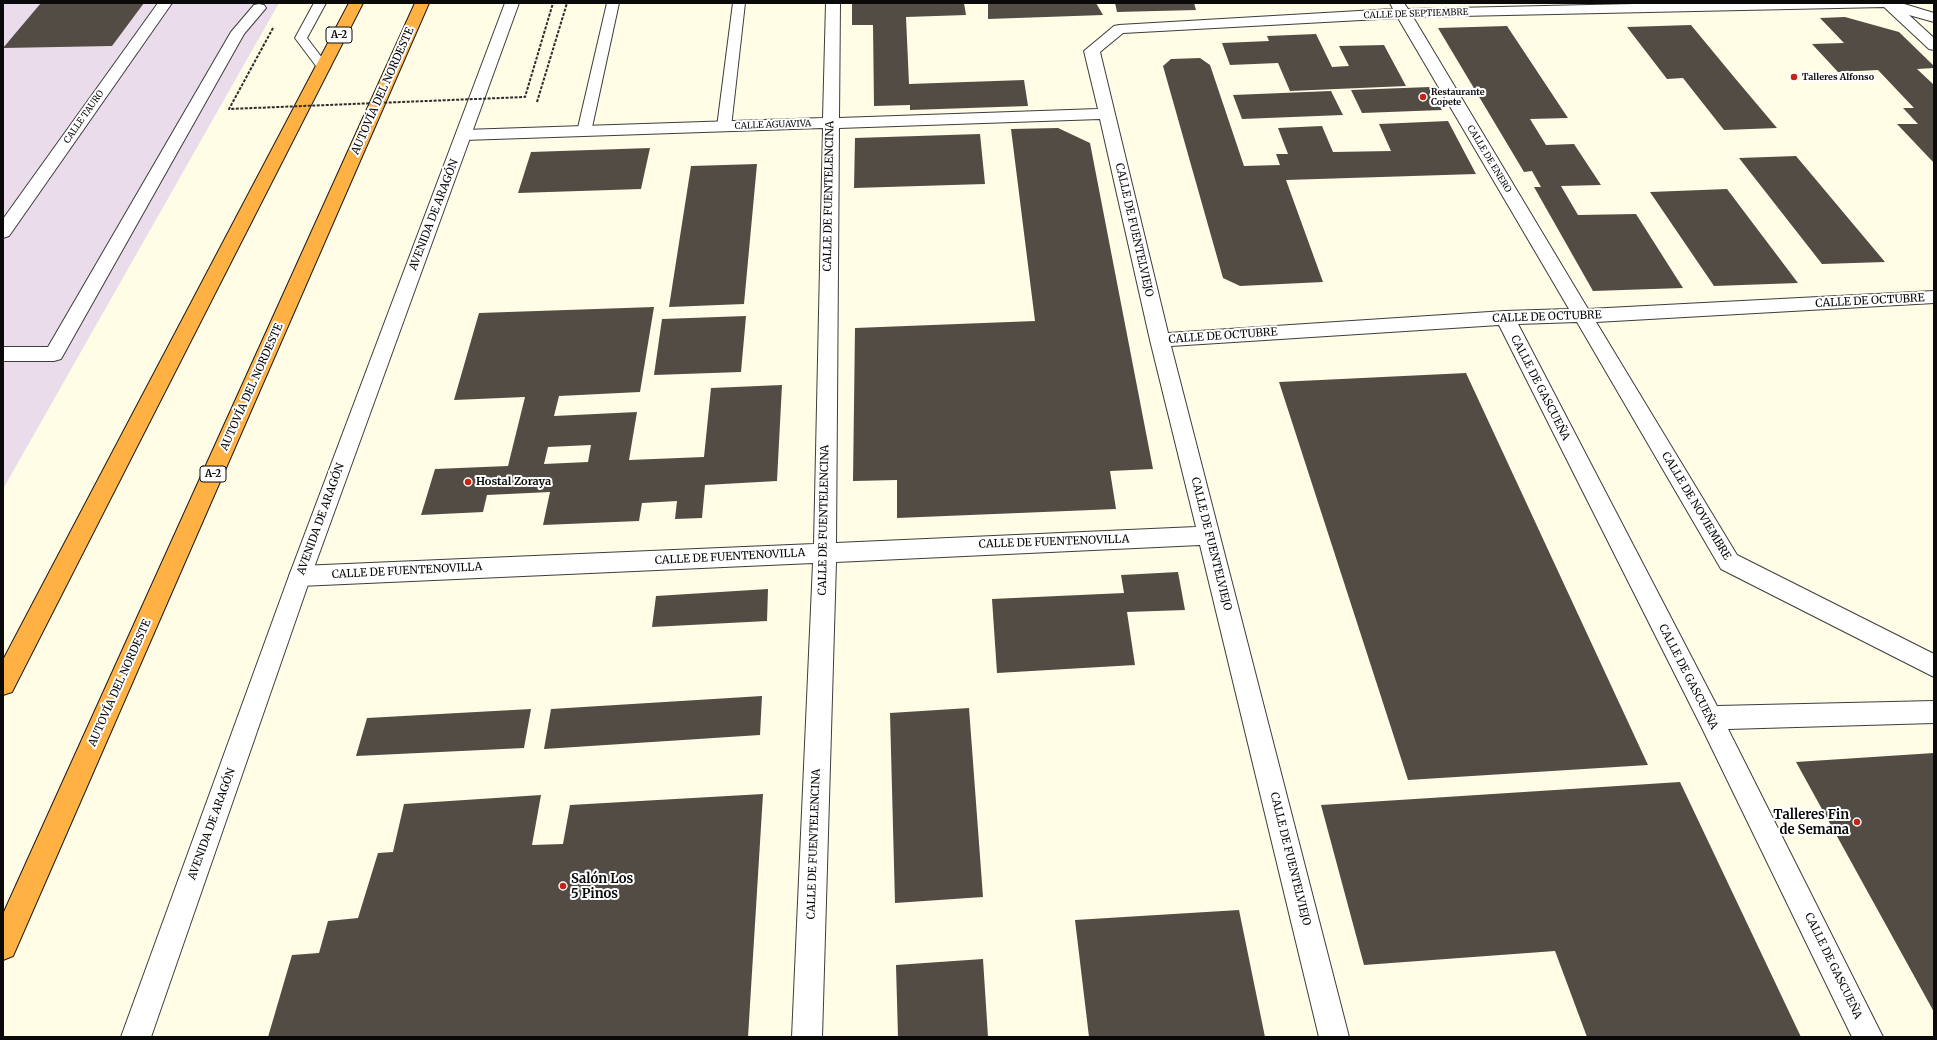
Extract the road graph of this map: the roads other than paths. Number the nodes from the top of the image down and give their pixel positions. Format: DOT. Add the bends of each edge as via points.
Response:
graph roads {
  1 [pos="165,3"];
  2 [pos="320,3"];
  3 [pos="356,3"];
  4 [pos="422,3"];
  5 [pos="512,3"];
  6 [pos="613,3"];
  7 [pos="739,3"];
  8 [pos="833,3"];
  9 [pos="1888,3"];
  10 [pos="1892,3"];
  11 [pos="259,8"];
  12 [pos="1400,8"];
  13 [pos="1934,18"];
  14 [pos="1934,46"];
  15 [pos="1092,51"];
  16 [pos="323,67"];
  17 [pos="1106,114"];
  18 [pos="830,123"];
  19 [pos="724,127"];
  20 [pos="584,132"];
  21 [pos="464,135"];
  22 [pos="3,232"];
  23 [pos="1934,298"];
  24 [pos="1582,315"];
  25 [pos="1505,318"];
  26 [pos="1160,340"];
  27 [pos="3,354"];
  28 [pos="1209,536"];
  29 [pos="824,553"];
  30 [pos="300,576"];
  31 [pos="1934,666"];
  32 [pos="3,684"];
  33 [pos="1934,712"];
  34 [pos="1710,718"];
  35 [pos="3,946"];
  36 [pos="136,1037"];
  37 [pos="807,1037"];
  38 [pos="1334,1037"];
  39 [pos="1868,1037"];
  1 -- 22 [label="street, CALLE TAURO"];
  2 -- 16 [label="lane" via="301,38"];
  3 -- 16 [label="highway, A-2"];
  4 -- 35 [label="highway, AUTOVÍA DEL NORDESTE / A-2"];
  5 -- 21 [label="street, AVENIDA DE ARAGÓN"];
  6 -- 20 [label="lane"];
  7 -- 19 [label="lane"];
  8 -- 18 [label="street, CALLE DE FUENTELENCINA"];
  9 -- 10 [label="street, CALLE DE SEPTIEMBRE"];
  9 -- 12 [label="street, CALLE DE SEPTIEMBRE"];
  9 -- 13 [label="street"];
  9 -- 14 [label="street"];
  11 -- 27 [label="street" via="238,32 54,354"];
  12 -- 15 [label="street, CALLE DE SEPTIEMBRE" via="1119,29"];
  12 -- 24 [label="street, CALLE DE ENERO"];
  15 -- 17 [label="street, CALLE DE FUENTELVIEJO"];
  16 -- 32 [label="highway, A-2"];
  17 -- 18 [label="street, CALLE AGUAVIVA"];
  17 -- 26 [label="street, CALLE DE FUENTELVIEJO"];
  18 -- 19 [label="street, CALLE AGUAVIVA"];
  18 -- 29 [label="street, CALLE DE FUENTELENCINA"];
  19 -- 20 [label="street, CALLE AGUAVIVA"];
  20 -- 21 [label="street, CALLE AGUAVIVA"];
  21 -- 30 [label="street, AVENIDA DE ARAGÓN"];
  23 -- 24 [label="street, CALLE DE OCTUBRE"];
  24 -- 25 [label="street, CALLE DE OCTUBRE"];
  24 -- 31 [label="street, CALLE DE NOVIEMBRE" via="1729,562"];
  25 -- 26 [label="street, CALLE DE OCTUBRE"];
  25 -- 34 [label="street, CALLE DE GASCUEÑA"];
  26 -- 28 [label="street, CALLE DE FUENTELVIEJO"];
  28 -- 29 [label="street, CALLE DE FUENTENOVILLA"];
  28 -- 38 [label="street, CALLE DE FUENTELVIEJO"];
  29 -- 30 [label="street, CALLE DE FUENTENOVILLA"];
  29 -- 37 [label="street, CALLE DE FUENTELENCINA"];
  30 -- 36 [label="street, AVENIDA DE ARAGÓN"];
  33 -- 34 [label="street"];
  34 -- 39 [label="street, CALLE DE GASCUEÑA"];
}
